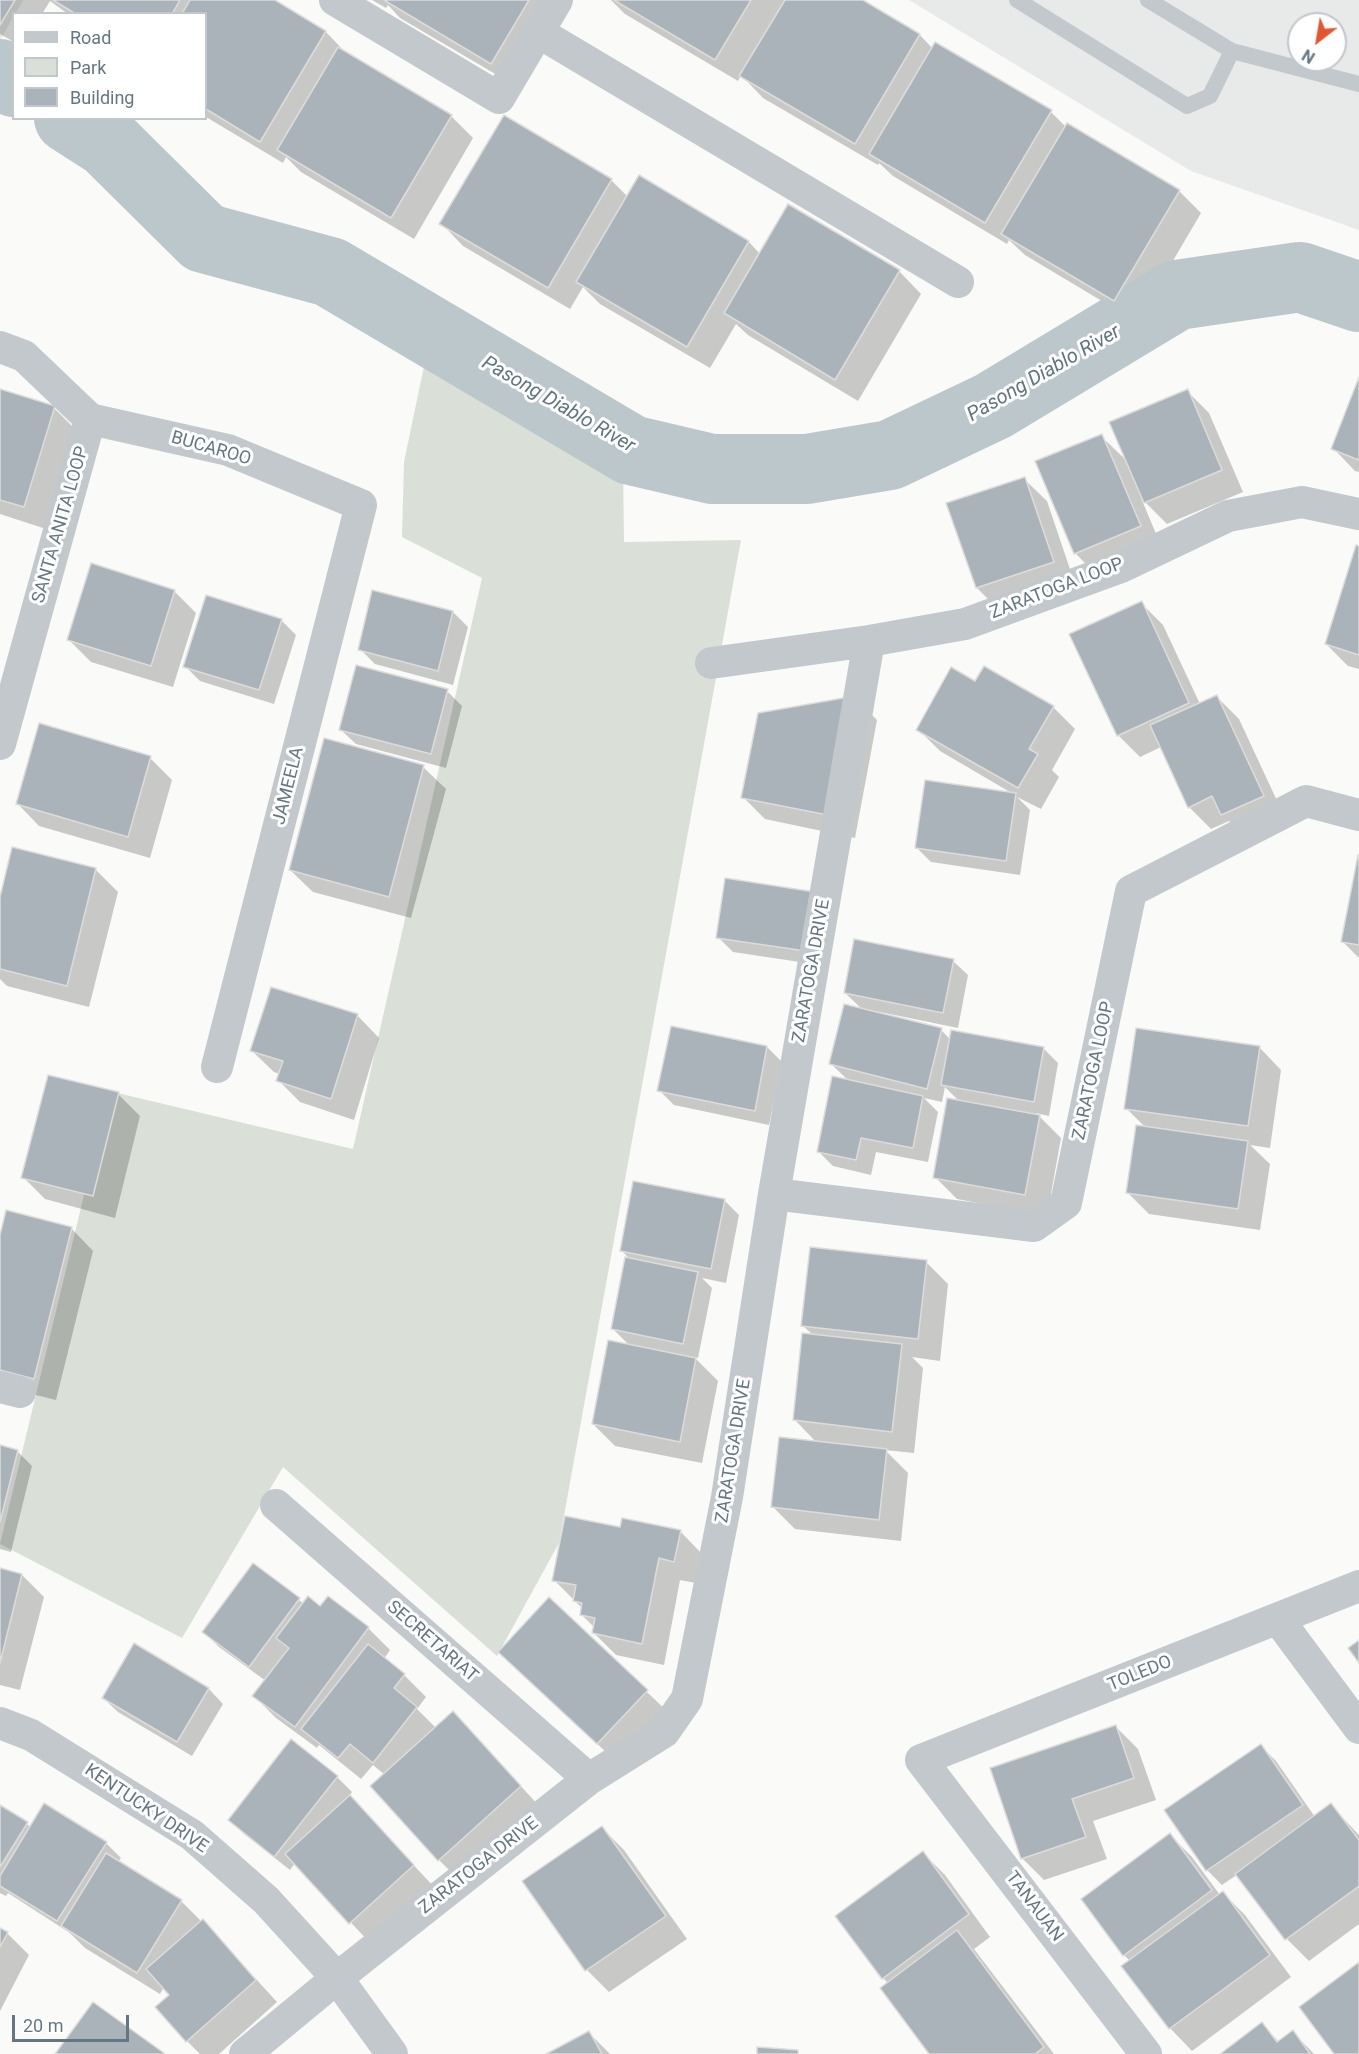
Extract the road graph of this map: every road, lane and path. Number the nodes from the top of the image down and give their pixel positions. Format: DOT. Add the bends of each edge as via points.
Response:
graph roads {
  1 [pos="335,0"];
  2 [pos="557,0"];
  3 [pos="1017,0"];
  4 [pos="1148,0"];
  5 [pos="538,32"];
  6 [pos="1232,51"];
  7 [pos="1359,84"];
  8 [pos="958,282"];
  9 [pos="0,346"];
  10 [pos="90,419"];
  11 [pos="361,505"];
  12 [pos="1359,514"];
  13 [pos="869,641"];
  14 [pos="711,663"];
  15 [pos="0,744"];
  16 [pos="1359,815"];
  17 [pos="217,1067"];
  18 [pos="774,1194"];
  19 [pos="276,1505"];
  20 [pos="1359,1586"];
  21 [pos="1278,1619"];
  22 [pos="0,1723"];
  23 [pos="1359,1728"];
  24 [pos="921,1760"];
  25 [pos="589,1779"];
  26 [pos="337,1978"];
  27 [pos="245,2054"];
  28 [pos="392,2054"];
  29 [pos="1146,2054"];
  1 -- 5 [label="street" via="499,98"];
  2 -- 5 [label="street"];
  3 -- 6 [label="lane" via="1187,106 1210,96"];
  4 -- 6 [label="lane"];
  5 -- 8 [label="street"];
  6 -- 7 [label="lane"];
  9 -- 10 [label="street" via="24,357"];
  10 -- 11 [label="street, BUCAROO" via="228,450"];
  10 -- 15 [label="street, SANTA ANITA LOOP"];
  11 -- 17 [label="street, JAMEELA"];
  12 -- 13 [label="street, ZARATOGA LOOP" via="1302,502 1228,516 1121,567 965,624"];
  13 -- 14 [label="street, ZARATOGA LOOP"];
  13 -- 18 [label="street, ZARATOGA DRIVE"];
  16 -- 18 [label="street, ZARATOGA LOOP" via="1306,801 1131,891 1066,1203 1034,1226"];
  18 -- 25 [label="street, ZARATOGA DRIVE" via="727,1497 687,1699 664,1732"];
  19 -- 25 [label="street, SECRETARIAT"];
  20 -- 21 [label="street, TOLEDO"];
  21 -- 23 [label="street"];
  21 -- 24 [label="street, TOLEDO"];
  22 -- 26 [label="street, KENTUCKY DRIVE" via="31,1735 192,1835 266,1900"];
  24 -- 29 [label="street, TANAUAN"];
  25 -- 26 [label="street, ZARATOGA DRIVE"];
  26 -- 27 [label="street, ZARATOGA DRIVE"];
  26 -- 28 [label="street, KENTUCKY DRIVE"];
}
